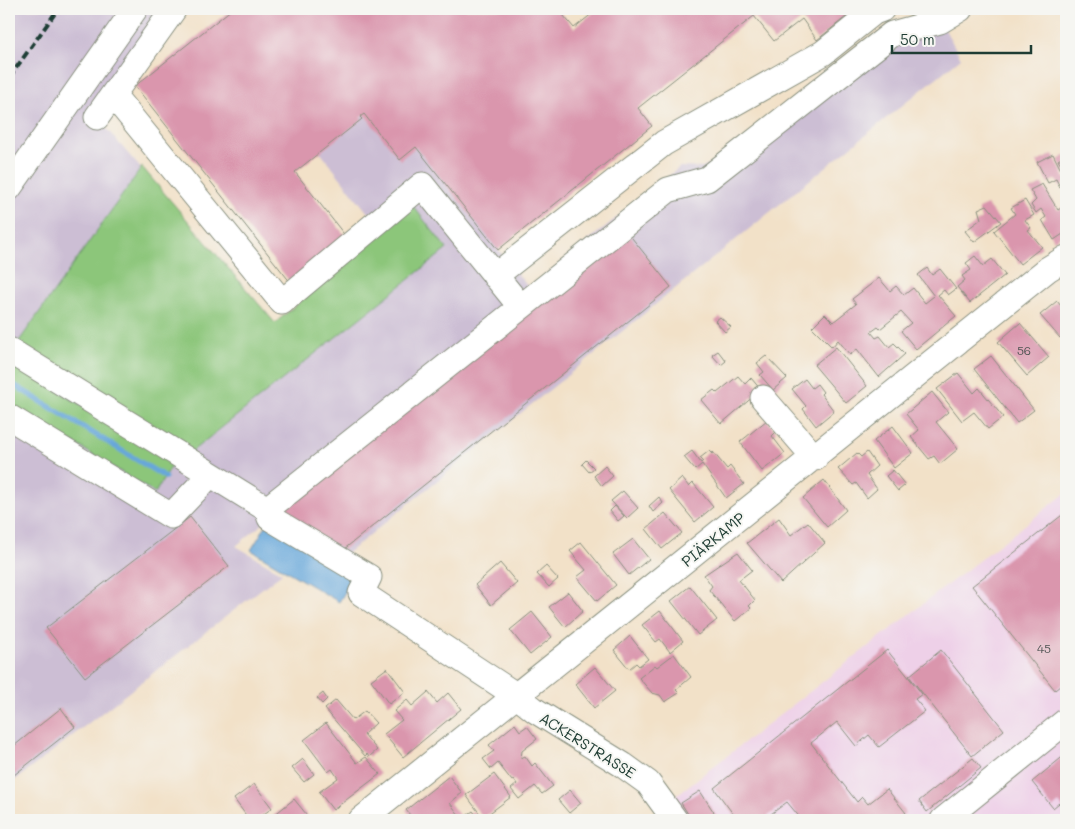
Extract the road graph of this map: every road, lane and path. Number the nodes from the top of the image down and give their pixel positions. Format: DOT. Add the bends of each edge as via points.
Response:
graph roads {
  1 [pos="135,9"];
  2 [pos="174,9"];
  3 [pos="882,9"];
  4 [pos="960,9"];
  5 [pos="114,95"];
  6 [pos="97,117"];
  7 [pos="9,188"];
  8 [pos="1066,258"];
  9 [pos="495,276"];
  10 [pos="520,306"];
  11 [pos="9,350"];
  12 [pos="763,398"];
  13 [pos="9,417"];
  14 [pos="815,458"];
  15 [pos="210,475"];
  16 [pos="267,509"];
  17 [pos="517,696"];
  18 [pos="1066,722"];
  19 [pos="361,820"];
  20 [pos="675,820"];
  21 [pos="943,820"];
  1 -- 7 [label="street"];
  2 -- 5 [label="street"];
  3 -- 9 [label="street" via="823,53 664,143"];
  4 -- 10 [label="street" via="940,20 892,34 707,180 668,190"];
  5 -- 6 [label="street"];
  5 -- 9 [label="street" via="282,302 422,185"];
  8 -- 14 [label="street, PIÄRKAMP" via="1048,269"];
  9 -- 10 [label="street"];
  10 -- 16 [label="street"];
  11 -- 15 [label="street"];
  12 -- 14 [label="street"];
  13 -- 15 [label="street" via="171,516"];
  14 -- 17 [label="street, PIÄRKAMP"];
  15 -- 16 [label="street"];
  16 -- 17 [label="street, ACKERSTRASSE" via="270,518 369,577 360,593"];
  17 -- 19 [label="street, PIÄRKAMP"];
  17 -- 20 [label="street, ACKERSTRASSE" via="536,712 648,783"];
  18 -- 21 [label="street"];
}
